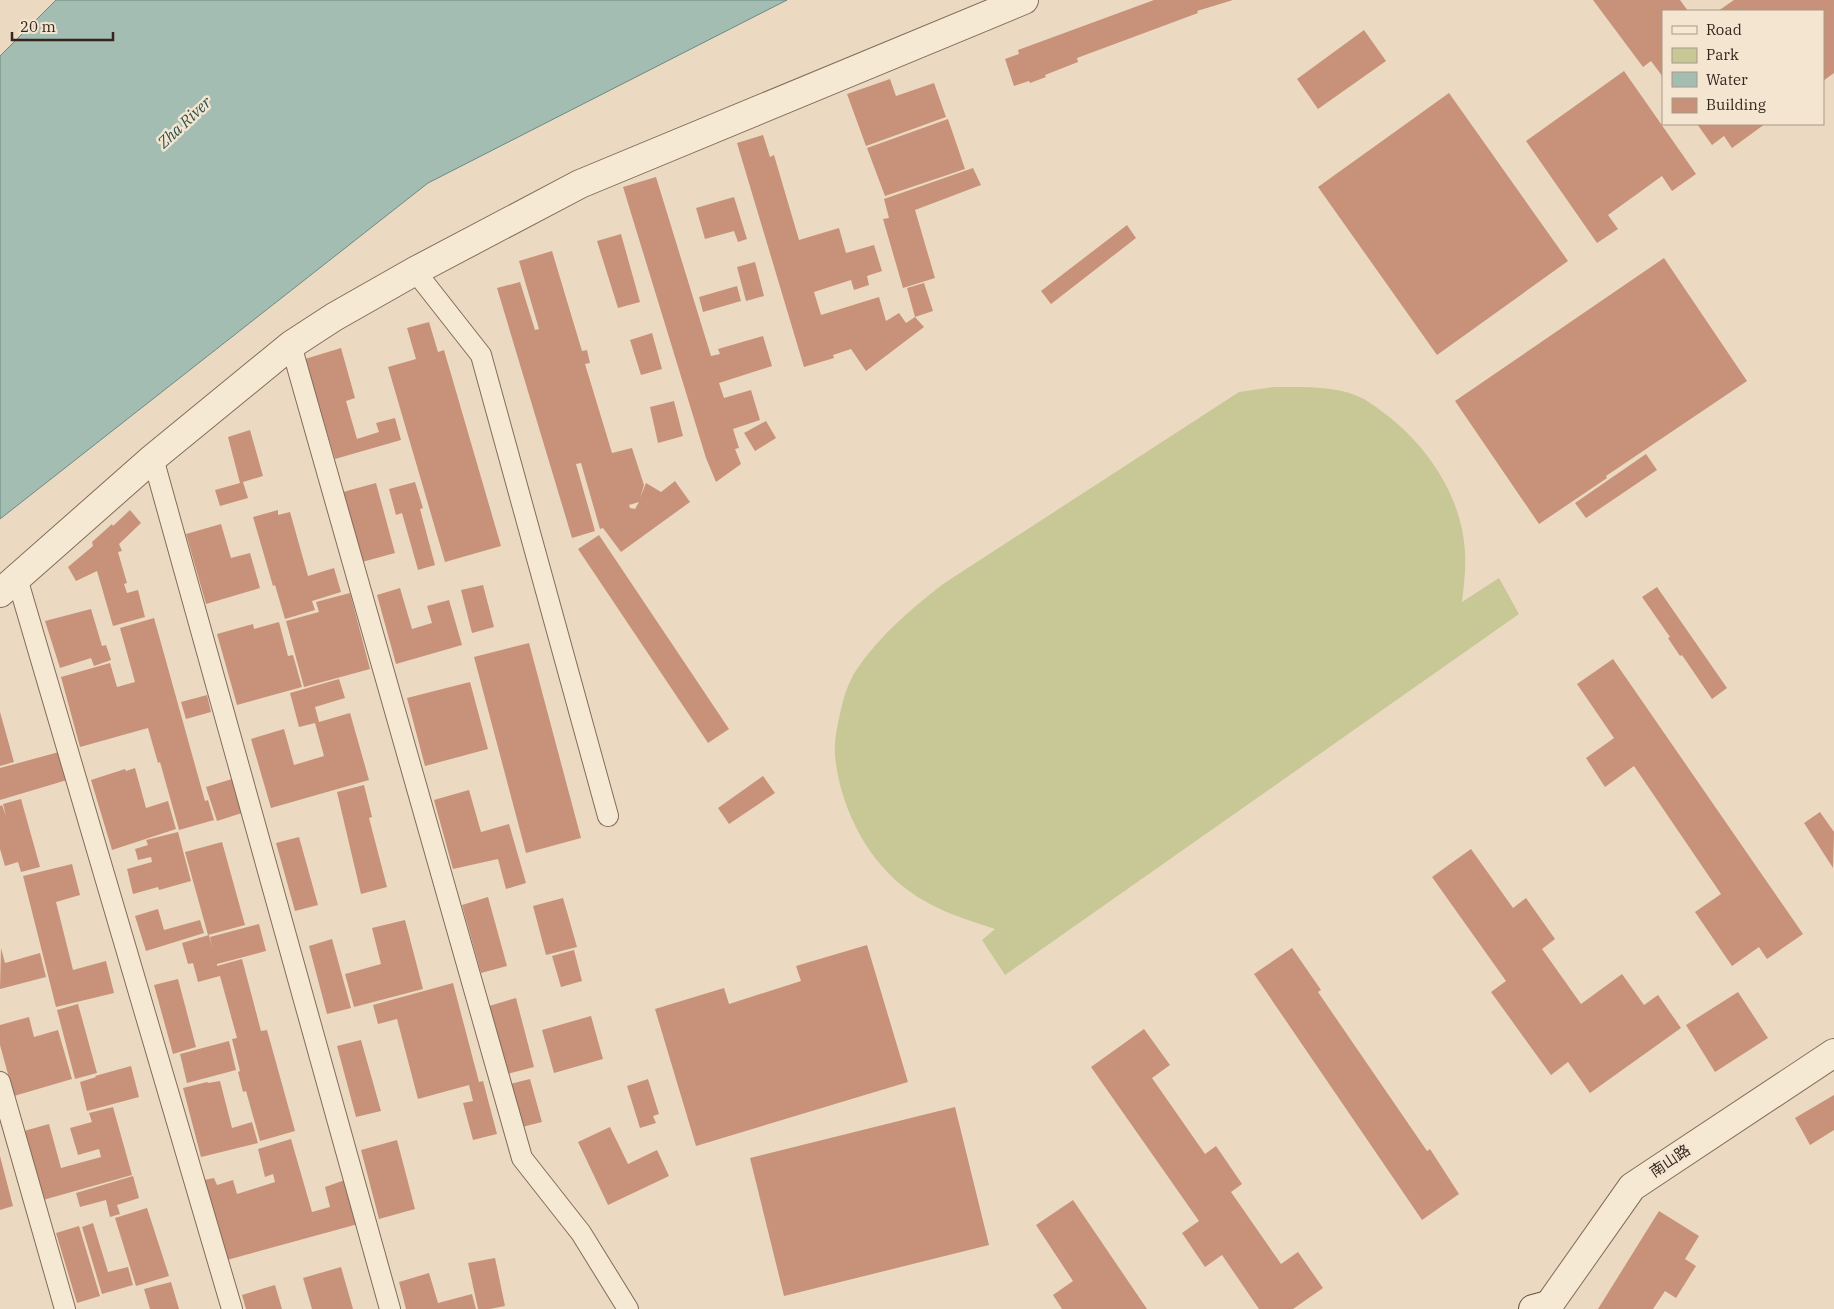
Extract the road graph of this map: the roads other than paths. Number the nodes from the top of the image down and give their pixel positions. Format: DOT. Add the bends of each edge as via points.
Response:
graph roads {
  1 [pos="1024,0"];
  2 [pos="415,271"];
  3 [pos="291,345"];
  4 [pos="153,458"];
  5 [pos="8,585"];
  6 [pos="608,816"];
  7 [pos="1834,1053"];
  8 [pos="0,1082"];
  9 [pos="1542,1308"];
  10 [pos="66,1309"];
  11 [pos="232,1309"];
  12 [pos="390,1309"];
  13 [pos="628,1309"];
  1 -- 2 [label="street" via="580,184"];
  2 -- 3 [label="street"];
  2 -- 6 [label="lane" via="481,355"];
  3 -- 4 [label="street"];
  3 -- 13 [label="lane" via="522,1158 581,1233"];
  4 -- 5 [label="street"];
  4 -- 12 [label="lane"];
  5 -- 11 [label="lane"];
  7 -- 9 [label="street, 南山路" via="1632,1187"];
  8 -- 10 [label="lane"];
}
